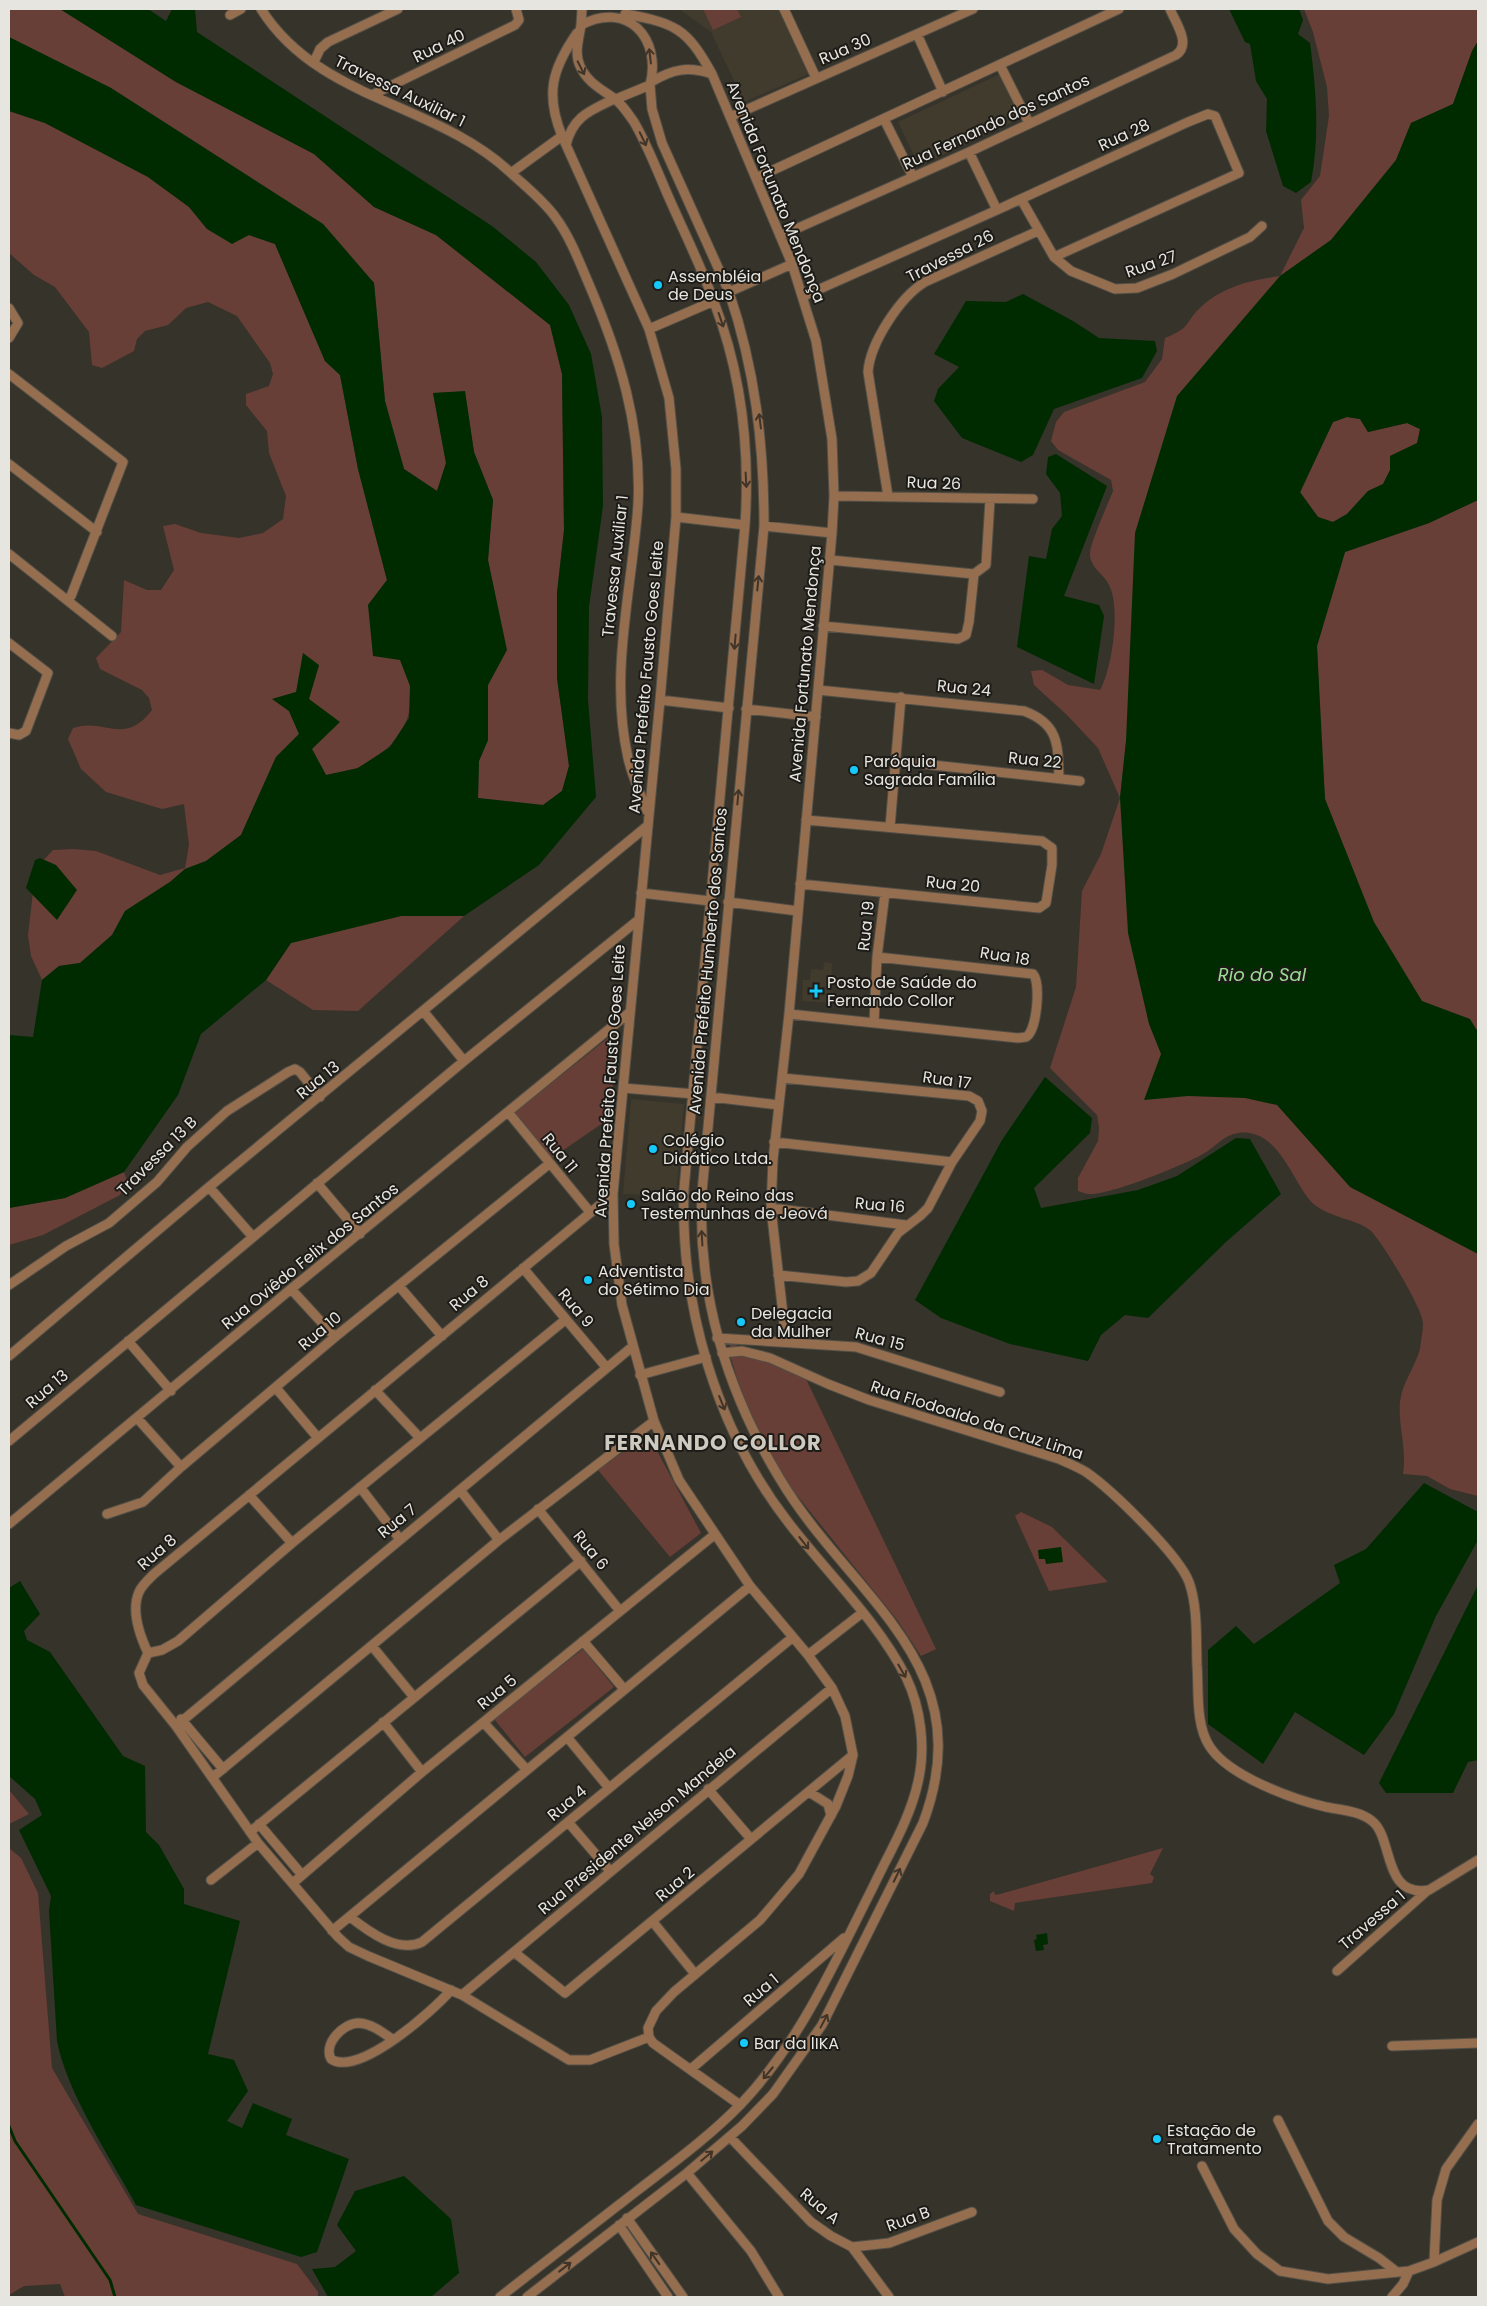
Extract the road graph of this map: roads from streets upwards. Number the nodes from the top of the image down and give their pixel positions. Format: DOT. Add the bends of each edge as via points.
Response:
graph roads {
  1 [pos="241,9"];
  2 [pos="261,9"];
  3 [pos="398,9"];
  4 [pos="516,9"];
  5 [pos="582,9"];
  6 [pos="784,9"];
  7 [pos="973,9"];
  8 [pos="1119,9"];
  9 [pos="1170,9"];
  10 [pos="615,11"];
  11 [pos="230,15"];
  12 [pos="581,27"];
  13 [pos="916,34"];
  14 [pos="314,62"];
  15 [pos="1000,65"];
  16 [pos="712,74"];
  17 [pos="816,78"];
  18 [pos="650,83"];
  19 [pos="943,92"];
  20 [pos="372,95"];
  21 [pos="615,99"];
  22 [pos="730,117"];
  23 [pos="884,119"];
  24 [pos="1029,123"];
  25 [pos="564,141"];
  26 [pos="969,152"];
  27 [pos="511,173"];
  28 [pos="913,177"];
  29 [pos="756,178"];
  30 [pos="1021,199"];
  31 [pos="997,210"];
  32 [pos="1262,226"];
  33 [pos="1038,230"];
  34 [pos="780,236"];
  35 [pos="1054,257"];
  36 [pos="792,264"];
  37 [pos="729,292"];
  38 [pos="804,296"];
  39 [pos="714,300"];
  40 [pos="9,308"];
  41 [pos="649,330"];
  42 [pos="9,338"];
  43 [pos="9,374"];
  44 [pos="9,464"];
  45 [pos="834,496"];
  46 [pos="888,496"];
  47 [pos="1033,499"];
  48 [pos="990,500"];
  49 [pos="676,517"];
  50 [pos="746,525"];
  51 [pos="764,526"];
  52 [pos="97,532"];
  53 [pos="832,534"];
  54 [pos="9,554"];
  55 [pos="830,560"];
  56 [pos="974,574"];
  57 [pos="66,599"];
  58 [pos="824,626"];
  59 [pos="112,636"];
  60 [pos="9,643"];
  61 [pos="818,690"];
  62 [pos="901,697"];
  63 [pos="660,700"];
  64 [pos="729,708"];
  65 [pos="746,709"];
  66 [pos="816,717"];
  67 [pos="9,733"];
  68 [pos="896,761"];
  69 [pos="1059,778"];
  70 [pos="1080,781"];
  71 [pos="648,812"];
  72 [pos="806,820"];
  73 [pos="646,827"];
  74 [pos="890,827"];
  75 [pos="800,884"];
  76 [pos="641,893"];
  77 [pos="884,893"];
  78 [pos="710,901"];
  79 [pos="728,902"];
  80 [pos="798,910"];
  81 [pos="638,921"];
  82 [pos="877,957"];
  83 [pos="424,1012"];
  84 [pos="630,1012"];
  85 [pos="789,1014"];
  86 [pos="874,1023"];
  87 [pos="464,1061"];
  88 [pos="782,1078"];
  89 [pos="623,1088"];
  90 [pos="694,1094"];
  91 [pos="711,1097"];
  92 [pos="320,1098"];
  93 [pos="778,1105"];
  94 [pos="508,1112"];
  95 [pos="774,1142"];
  96 [pos="952,1162"];
  97 [pos="549,1164"];
  98 [pos="317,1183"];
  99 [pos="209,1187"];
  100 [pos="613,1194"];
  101 [pos="771,1208"];
  102 [pos="590,1212"];
  103 [pos="683,1213"];
  104 [pos="701,1218"];
  105 [pos="906,1225"];
  106 [pos="360,1234"];
  107 [pos="253,1236"];
  108 [pos="523,1268"];
  109 [pos="778,1275"];
  110 [pos="9,1285"];
  111 [pos="399,1286"];
  112 [pos="291,1289"];
  113 [pos="565,1320"];
  114 [pos="442,1336"];
  115 [pos="335,1337"];
  116 [pos="717,1338"];
  117 [pos="128,1340"];
  118 [pos="786,1341"];
  119 [pos="632,1347"];
  120 [pos="722,1353"];
  121 [pos="9,1356"];
  122 [pos="706,1357"];
  123 [pos="606,1367"];
  124 [pos="640,1375"];
  125 [pos="276,1388"];
  126 [pos="171,1390"];
  127 [pos="375,1390"];
  128 [pos="1000,1392"];
  129 [pos="137,1418"];
  130 [pos="654,1421"];
  131 [pos="318,1438"];
  132 [pos="420,1438"];
  133 [pos="9,1440"];
  134 [pos="181,1467"];
  135 [pos="360,1487"];
  136 [pos="460,1490"];
  137 [pos="249,1495"];
  138 [pos="538,1509"];
  139 [pos="107,1514"];
  140 [pos="9,1524"];
  141 [pos="714,1534"];
  142 [pos="399,1538"];
  143 [pos="499,1540"];
  144 [pos="292,1543"];
  145 [pos="581,1561"];
  146 [pos="750,1586"];
  147 [pos="620,1611"];
  148 [pos="862,1613"];
  149 [pos="793,1637"];
  150 [pos="583,1641"];
  151 [pos="372,1646"];
  152 [pos="148,1653"];
  153 [pos="808,1654"];
  154 [pos="832,1688"];
  155 [pos="624,1689"];
  156 [pos="413,1696"];
  157 [pos="383,1722"];
  158 [pos="178,1723"];
  159 [pos="484,1723"];
  160 [pos="567,1737"];
  161 [pos="853,1755"];
  162 [pos="223,1769"];
  163 [pos="527,1770"];
  164 [pos="422,1772"];
  165 [pos="213,1777"];
  166 [pos="609,1788"];
  167 [pos="708,1789"];
  168 [pos="809,1792"];
  169 [pos="831,1816"];
  170 [pos="568,1822"];
  171 [pos="259,1824"];
  172 [pos="250,1832"];
  173 [pos="752,1839"];
  174 [pos="258,1843"];
  175 [pos="1478,1861"];
  176 [pos="610,1871"];
  177 [pos="302,1876"];
  178 [pos="211,1880"];
  179 [pos="293,1884"];
  180 [pos="1427,1891"];
  181 [pos="866,1898"];
  182 [pos="882,1906"];
  183 [pos="350,1917"];
  184 [pos="653,1922"];
  185 [pos="332,1931"];
  186 [pos="849,1933"];
  187 [pos="514,1952"];
  188 [pos="1336,1971"];
  189 [pos="695,1974"];
  190 [pos="451,1990"];
  191 [pos="462,1995"];
  192 [pos="649,2037"];
  193 [pos="392,2039"];
  194 [pos="1478,2043"];
  195 [pos="1392,2046"];
  196 [pos="691,2069"];
  197 [pos="740,2105"];
  198 [pos="1278,2120"];
  199 [pos="1478,2124"];
  200 [pos="730,2138"];
  201 [pos="1202,2166"];
  202 [pos="687,2173"];
  203 [pos="972,2212"];
  204 [pos="627,2218"];
  205 [pos="619,2225"];
  206 [pos="588,2229"];
  207 [pos="598,2241"];
  208 [pos="1478,2242"];
  209 [pos="852,2247"];
  210 [pos="1434,2262"];
  211 [pos="1408,2271"];
  212 [pos="1397,2272"];
  213 [pos="500,2297"];
  214 [pos="527,2297"];
  215 [pos="668,2297"];
  216 [pos="683,2297"];
  217 [pos="779,2297"];
  218 [pos="889,2297"];
  219 [pos="1392,2297"];
  1 -- 11 [label="street"];
  2 -- 14 [label="street, Travessa Auxiliar 1" via="288,42"];
  3 -- 14 [label="street" via="328,42 320,49"];
  4 -- 20 [label="street, Rua 40" via="518,22"];
  5 -- 12 [label="street"];
  6 -- 17 [label="street"];
  7 -- 13 [label="street, Rua 30"];
  8 -- 15 [label="street"];
  9 -- 24 [label="street, Rua Fernando dos Santos" via="1183,40 1179,53"];
  10 -- 12 [label="street" via="596,16"];
  10 -- 16 [label="street" via="666,23 681,31 692,41"];
  18 -- 10 [label="street, one-way" via="650,52 643,31"];
  12 -- 21 [label="street, one-way" via="576,52 579,64 588,78"];
  12 -- 25 [label="street, Avenida Prefeito Fausto Goes Leite" via="561,59 553,86 553,109"];
  13 -- 17 [label="street, Rua 30"];
  13 -- 19 [label="street"];
  14 -- 20 [label="street, Travessa Auxiliar 1" via="337,79"];
  15 -- 19 [label="street"];
  15 -- 24 [label="street"];
  16 -- 18 [label="street, Avenida Fortunato Mendonça" via="680,68"];
  16 -- 22 [label="street, Avenida Fortunato Mendonça"];
  17 -- 22 [label="street, Rua 30"];
  18 -- 21 [label="street"];
  18 -- 37 [label="street, Avenida Prefeito Humberto dos Santos" via="652,109 662,143"];
  19 -- 23 [label="street"];
  20 -- 27 [label="street, Travessa Auxiliar 1" via="462,138 488,153"];
  21 -- 25 [label="street" via="577,121"];
  21 -- 39 [label="street, Avenida Prefeito Humberto dos Santos, one-way" via="638,130"];
  22 -- 29 [label="street, Avenida Fortunato Mendonça"];
  23 -- 28 [label="street"];
  23 -- 29 [label="street"];
  24 -- 26 [label="street, Rua Fernando dos Santos"];
  25 -- 27 [label="street"];
  25 -- 41 [label="street, Avenida Prefeito Fausto Goes Leite"];
  26 -- 28 [label="street, Rua Fernando dos Santos"];
  26 -- 31 [label="street"];
  27 -- 71 [label="street, Travessa Auxiliar 1" via="541,200 560,224 609,331 623,375 633,432 638,503 622,644 622,721 630,768"];
  28 -- 34 [label="street, Rua Fernando dos Santos"];
  29 -- 34 [label="street, Avenida Fortunato Mendonça"];
  30 -- 31 [label="street, Rua 28"];
  30 -- 33 [label="street, Rua 27"];
  30 -- 35 [label="street, Rua 28" via="1202,116 1213,115 1219,122 1239,173"];
  31 -- 38 [label="street, Rua 28"];
  32 -- 35 [label="street, Rua 27" via="1250,237 1173,274 1126,290 1106,287 1086,278"];
  33 -- 35 [label="street, Rua 27"];
  33 -- 46 [label="street, Travessa 26" via="925,282 909,292 894,312 872,354 868,372"];
  34 -- 36 [label="street, Avenida Fortunato Mendonça"];
  36 -- 37 [label="street"];
  36 -- 38 [label="street, Avenida Fortunato Mendonça"];
  51 -- 37 [label="street, Avenida Prefeito Humberto dos Santos, one-way" via="764,472 756,395 745,342"];
  38 -- 45 [label="street, Avenida Fortunato Mendonça" via="828,406"];
  39 -- 41 [label="street"];
  39 -- 50 [label="street, Avenida Prefeito Humberto dos Santos, one-way" via="740,401"];
  40 -- 42 [label="street" via="18,323"];
  41 -- 49 [label="street, Avenida Prefeito Fausto Goes Leite" via="672,417"];
  43 -- 52 [label="street" via="123,462"];
  44 -- 52 [label="street"];
  45 -- 46 [label="street, Rua 26"];
  45 -- 53 [label="street, Avenida Fortunato Mendonça"];
  46 -- 48 [label="street, Rua 26"];
  47 -- 48 [label="street, Rua 26"];
  48 -- 56 [label="street" via="986,565"];
  49 -- 50 [label="street"];
  49 -- 63 [label="street, Avenida Prefeito Fausto Goes Leite"];
  50 -- 64 [label="street, Avenida Prefeito Humberto dos Santos, one-way"];
  51 -- 53 [label="street"];
  65 -- 51 [label="street, Avenida Prefeito Humberto dos Santos, one-way"];
  52 -- 57 [label="street" via="71,596"];
  53 -- 55 [label="street, Avenida Fortunato Mendonça"];
  54 -- 57 [label="street"];
  55 -- 56 [label="street"];
  55 -- 58 [label="street, Avenida Fortunato Mendonça"];
  56 -- 58 [label="street" via="968,629 960,638"];
  57 -- 59 [label="street"];
  58 -- 61 [label="street, Avenida Fortunato Mendonça"];
  60 -- 67 [label="street" via="48,673 26,731 16,735"];
  61 -- 62 [label="street, Rua 24"];
  61 -- 66 [label="street, Avenida Fortunato Mendonça"];
  62 -- 68 [label="street"];
  62 -- 69 [label="street, Rua 24" via="1014,708 1032,714 1047,724 1054,734"];
  63 -- 64 [label="street"];
  63 -- 71 [label="street, Avenida Prefeito Fausto Goes Leite"];
  64 -- 78 [label="street, Avenida Prefeito Humberto dos Santos"];
  65 -- 66 [label="street"];
  79 -- 65 [label="street, Avenida Prefeito Humberto dos Santos, one-way"];
  66 -- 72 [label="street, Avenida Fortunato Mendonça"];
  68 -- 69 [label="street, Rua 22"];
  68 -- 74 [label="street"];
  69 -- 70 [label="street, Rua 22"];
  71 -- 73 [label="street, Avenida Prefeito Fausto Goes Leite"];
  72 -- 74 [label="street"];
  72 -- 75 [label="street, Avenida Fortunato Mendonça"];
  73 -- 76 [label="street, Avenida Prefeito Fausto Goes Leite"];
  73 -- 83 [label="street, Rua 13"];
  74 -- 77 [label="street, Rua 20" via="1048,843 1052,849 1048,898 1039,908"];
  75 -- 77 [label="street, Rua 20"];
  75 -- 80 [label="street, Avenida Fortunato Mendonça"];
  76 -- 78 [label="street"];
  76 -- 81 [label="street, Avenida Prefeito Fausto Goes Leite"];
  77 -- 82 [label="street, Rua 19"];
  78 -- 90 [label="street, Avenida Prefeito Humberto dos Santos"];
  79 -- 80 [label="street"];
  79 -- 91 [label="street, Avenida Prefeito Humberto dos Santos"];
  80 -- 85 [label="street, Avenida Fortunato Mendonça"];
  81 -- 84 [label="street, Avenida Prefeito Fausto Goes Leite"];
  81 -- 87 [label="street, Rua 13"];
  82 -- 86 [label="street, Rua 19"];
  82 -- 86 [label="street, Rua 18" via="1028,972 1035,976 1037,985 1034,1025 1026,1037"];
  83 -- 87 [label="street"];
  83 -- 92 [label="street, Rua 13"];
  84 -- 89 [label="street, Avenida Prefeito Fausto Goes Leite"];
  84 -- 94 [label="street, Rua Oviêdo Felix dos Santos"];
  85 -- 86 [label="street, Rua 18"];
  85 -- 88 [label="street, Avenida Fortunato Mendonça"];
  87 -- 98 [label="street, Rua 13"];
  88 -- 93 [label="street, Avenida Fortunato Mendonça"];
  88 -- 96 [label="street, Rua 17" via="974,1097 981,1108 981,1117"];
  89 -- 90 [label="street"];
  89 -- 100 [label="street, Avenida Prefeito Fausto Goes Leite"];
  90 -- 103 [label="street, Avenida Prefeito Humberto dos Santos"];
  91 -- 93 [label="street"];
  91 -- 104 [label="street, Avenida Prefeito Humberto dos Santos"];
  92 -- 99 [label="street, Rua 13"];
  92 -- 110 [label="street, Travessa 13 B" via="298,1071 288,1072 223,1114 187,1147 158,1182 109,1224 66,1246"];
  93 -- 95 [label="street, Avenida Fortunato Mendonça"];
  94 -- 97 [label="street, Rua 11"];
  94 -- 106 [label="street, Rua Oviêdo Felix dos Santos"];
  95 -- 96 [label="street"];
  95 -- 101 [label="street, Avenida Fortunato Mendonça"];
  96 -- 105 [label="street, Rua 16" via="924,1213"];
  97 -- 102 [label="street, Rua 11"];
  97 -- 111 [label="street, Rua 10"];
  98 -- 106 [label="street"];
  98 -- 107 [label="street, Rua 13"];
  99 -- 107 [label="street"];
  99 -- 121 [label="street, Rua 13"];
  100 -- 102 [label="street, Rua 8"];
  100 -- 119 [label="street, Avenida Prefeito Fausto Goes Leite" via="617,1275"];
  101 -- 105 [label="street, Rua 16"];
  101 -- 109 [label="street, Avenida Fortunato Mendonça"];
  102 -- 108 [label="street, Rua 8"];
  103 -- 104 [label="street"];
  103 -- 122 [label="street, Avenida Prefeito Humberto dos Santos" via="687,1268"];
  116 -- 104 [label="street, Avenida Prefeito Humberto dos Santos, one-way" via="707,1287"];
  105 -- 109 [label="street" via="871,1273 858,1281"];
  106 -- 112 [label="street, Rua Oviêdo Felix dos Santos"];
  107 -- 117 [label="street, Rua 13"];
  108 -- 113 [label="street, Rua 9"];
  108 -- 114 [label="street, Rua 8"];
  109 -- 118 [label="street, Avenida Fortunato Mendonça"];
  111 -- 114 [label="street"];
  111 -- 115 [label="street, Rua 10"];
  112 -- 115 [label="street"];
  112 -- 126 [label="street, Rua Oviêdo Felix dos Santos"];
  113 -- 123 [label="street, Rua 9"];
  113 -- 132 [label="street"];
  114 -- 127 [label="street, Rua 8"];
  115 -- 125 [label="street, Rua 10"];
  116 -- 118 [label="street, Rua 15"];
  116 -- 120 [label="street, Avenida Prefeito Humberto dos Santos"];
  117 -- 126 [label="street"];
  117 -- 133 [label="street, Rua 13"];
  118 -- 128 [label="street, Rua 15" via="868,1350"];
  119 -- 123 [label="street, Rua 7"];
  119 -- 124 [label="street, Avenida Prefeito Fausto Goes Leite"];
  120 -- 180 [label="street, Rua Flodoaldo da Cruz Lima" via="742,1351 770,1358 843,1391 1059,1460 1096,1479 1170,1552 1186,1576 1194,1607 1202,1726 1209,1746 1248,1777 1285,1795 1372,1820 1381,1833 1397,1878 1410,1887"];
  182 -- 120 [label="street, Avenida Prefeito Humberto dos Santos, one-way" via="931,1800 938,1760 938,1724 932,1699 923,1672 898,1630 820,1536 780,1479 743,1409"];
  122 -- 124 [label="street"];
  122 -- 148 [label="street, Avenida Prefeito Humberto dos Santos, one-way" via="722,1405 752,1469 785,1519"];
  123 -- 136 [label="street, Rua 7"];
  124 -- 130 [label="street, Avenida Prefeito Fausto Goes Leite"];
  125 -- 131 [label="street"];
  125 -- 134 [label="street, Rua 10"];
  126 -- 129 [label="street, Rua Oviêdo Felix dos Santos"];
  127 -- 131 [label="street, Rua 8"];
  127 -- 132 [label="street"];
  129 -- 134 [label="street"];
  129 -- 140 [label="street, Rua Oviêdo Felix dos Santos"];
  130 -- 138 [label="street"];
  130 -- 141 [label="street, Avenida Prefeito Fausto Goes Leite" via="679,1480"];
  131 -- 137 [label="street, Rua 8"];
  132 -- 135 [label="street"];
  134 -- 139 [label="street, Rua 10" via="143,1502"];
  135 -- 142 [label="street"];
  135 -- 144 [label="street"];
  136 -- 142 [label="street, Rua 7"];
  136 -- 143 [label="street"];
  137 -- 144 [label="street"];
  137 -- 152 [label="street, Rua 8" via="141,1588 136,1601 137,1619"];
  138 -- 143 [label="street"];
  138 -- 145 [label="street, Rua 6"];
  141 -- 146 [label="street, Avenida Prefeito Fausto Goes Leite"];
  141 -- 147 [label="street, Rua 5"];
  142 -- 158 [label="street, Rua 7"];
  143 -- 151 [label="street"];
  144 -- 152 [label="street" via="178,1641"];
  145 -- 147 [label="street, Rua 6"];
  145 -- 156 [label="street"];
  146 -- 149 [label="street, Avenida Prefeito Fausto Goes Leite"];
  146 -- 155 [label="street"];
  147 -- 150 [label="street, Rua 5"];
  148 -- 153 [label="street"];
  148 -- 181 [label="street, Avenida Prefeito Humberto dos Santos, one-way" via="892,1653 906,1679 917,1711 921,1754 918,1783 911,1804"];
  149 -- 153 [label="street, Avenida Prefeito Fausto Goes Leite"];
  149 -- 166 [label="street, Rua 4"];
  150 -- 155 [label="street"];
  150 -- 159 [label="street, Rua 5"];
  151 -- 156 [label="street"];
  151 -- 162 [label="street"];
  152 -- 158 [label="street" via="140,1670 141,1680"];
  153 -- 154 [label="street, Avenida Prefeito Fausto Goes Leite"];
  154 -- 161 [label="street, Avenida Prefeito Fausto Goes Leite" via="845,1716"];
  154 -- 167 [label="street, Rua Presidente Nelson Mandela"];
  155 -- 160 [label="street"];
  156 -- 157 [label="street"];
  157 -- 164 [label="street"];
  157 -- 171 [label="street"];
  158 -- 162 [label="street"];
  158 -- 165 [label="street"];
  159 -- 163 [label="street"];
  159 -- 164 [label="street, Rua 5"];
  160 -- 163 [label="street"];
  160 -- 166 [label="street"];
  161 -- 168 [label="street, Rua 2"];
  161 -- 169 [label="street, Avenida Prefeito Fausto Goes Leite" via="844,1790"];
  162 -- 165 [label="street"];
  163 -- 183 [label="street"];
  164 -- 177 [label="street, Rua 5"];
  165 -- 172 [label="street"];
  166 -- 170 [label="street, Rua 4"];
  167 -- 173 [label="street"];
  167 -- 176 [label="street, Rua Presidente Nelson Mandela"];
  168 -- 169 [label="street" via="828,1804"];
  168 -- 173 [label="street, Rua 2"];
  169 -- 189 [label="street, Avenida Prefeito Fausto Goes Leite" via="800,1874 775,1905"];
  170 -- 176 [label="street"];
  170 -- 183 [label="street, Rua 4" via="417,1944 402,1946"];
  171 -- 172 [label="street"];
  171 -- 177 [label="street"];
  172 -- 174 [label="street"];
  173 -- 184 [label="street, Rua 2"];
  174 -- 178 [label="street"];
  174 -- 179 [label="street"];
  175 -- 180 [label="street"];
  176 -- 187 [label="street, Rua Presidente Nelson Mandela"];
  177 -- 179 [label="street, Rua 5"];
  179 -- 185 [label="street"];
  180 -- 188 [label="street, Travessa 1"];
  181 -- 182 [label="street"];
  181 -- 186 [label="street, Avenida Prefeito Humberto dos Santos"];
  200 -- 182 [label="street, Avenida Prefeito Humberto dos Santos, one-way" via="773,2094 822,2025"];
  183 -- 185 [label="street"];
  184 -- 187 [label="street, Rua 2" via="565,1993"];
  184 -- 189 [label="street"];
  185 -- 190 [label="street" via="357,1951"];
  186 -- 196 [label="street, Rua 1"];
  186 -- 197 [label="street, Avenida Prefeito Humberto dos Santos, one-way" via="788,2046"];
  187 -- 191 [label="street, Rua Presidente Nelson Mandela"];
  189 -- 192 [label="street, Avenida Prefeito Fausto Goes Leite" via="656,2011 649,2024"];
  190 -- 191 [label="street"];
  190 -- 193 [label="street" via="420,2022"];
  191 -- 192 [label="street" via="575,2062 590,2060"];
  192 -- 196 [label="street"];
  193 -- 193 [label="street" via="368,2055 347,2062 334,2061 328,2053 341,2030 354,2023 370,2025"];
  194 -- 195 [label="street"];
  196 -- 197 [label="street"];
  197 -- 206 [label="street, Avenida Prefeito Humberto dos Santos" via="703,2139"];
  198 -- 212 [label="street" via="1328,2221 1344,2238"];
  199 -- 210 [label="street" via="1446,2169 1437,2200"];
  202 -- 200 [label="street, Avenida Prefeito Humberto dos Santos, one-way"];
  200 -- 209 [label="street, Rua A" via="811,2222"];
  201 -- 212 [label="street" via="1234,2229 1257,2254 1280,2271 1328,2279"];
  202 -- 204 [label="street, Avenida Prefeito Humberto dos Santos"];
  202 -- 217 [label="street" via="751,2251"];
  203 -- 209 [label="street, Rua B" via="889,2243"];
  204 -- 205 [label="street, Avenida Prefeito Humberto dos Santos"];
  216 -- 204 [label="street, one-way"];
  205 -- 207 [label="street, Avenida Prefeito Humberto dos Santos"];
  205 -- 215 [label="street"];
  206 -- 207 [label="street"];
  206 -- 213 [label="street, Avenida Prefeito Humberto dos Santos"];
  214 -- 207 [label="street, Avenida Prefeito Humberto dos Santos, one-way"];
  208 -- 210 [label="street"];
  209 -- 218 [label="street, Rua A"];
  210 -- 211 [label="street"];
  211 -- 212 [label="street"];
  211 -- 219 [label="street" via="1403,2284"];
}
